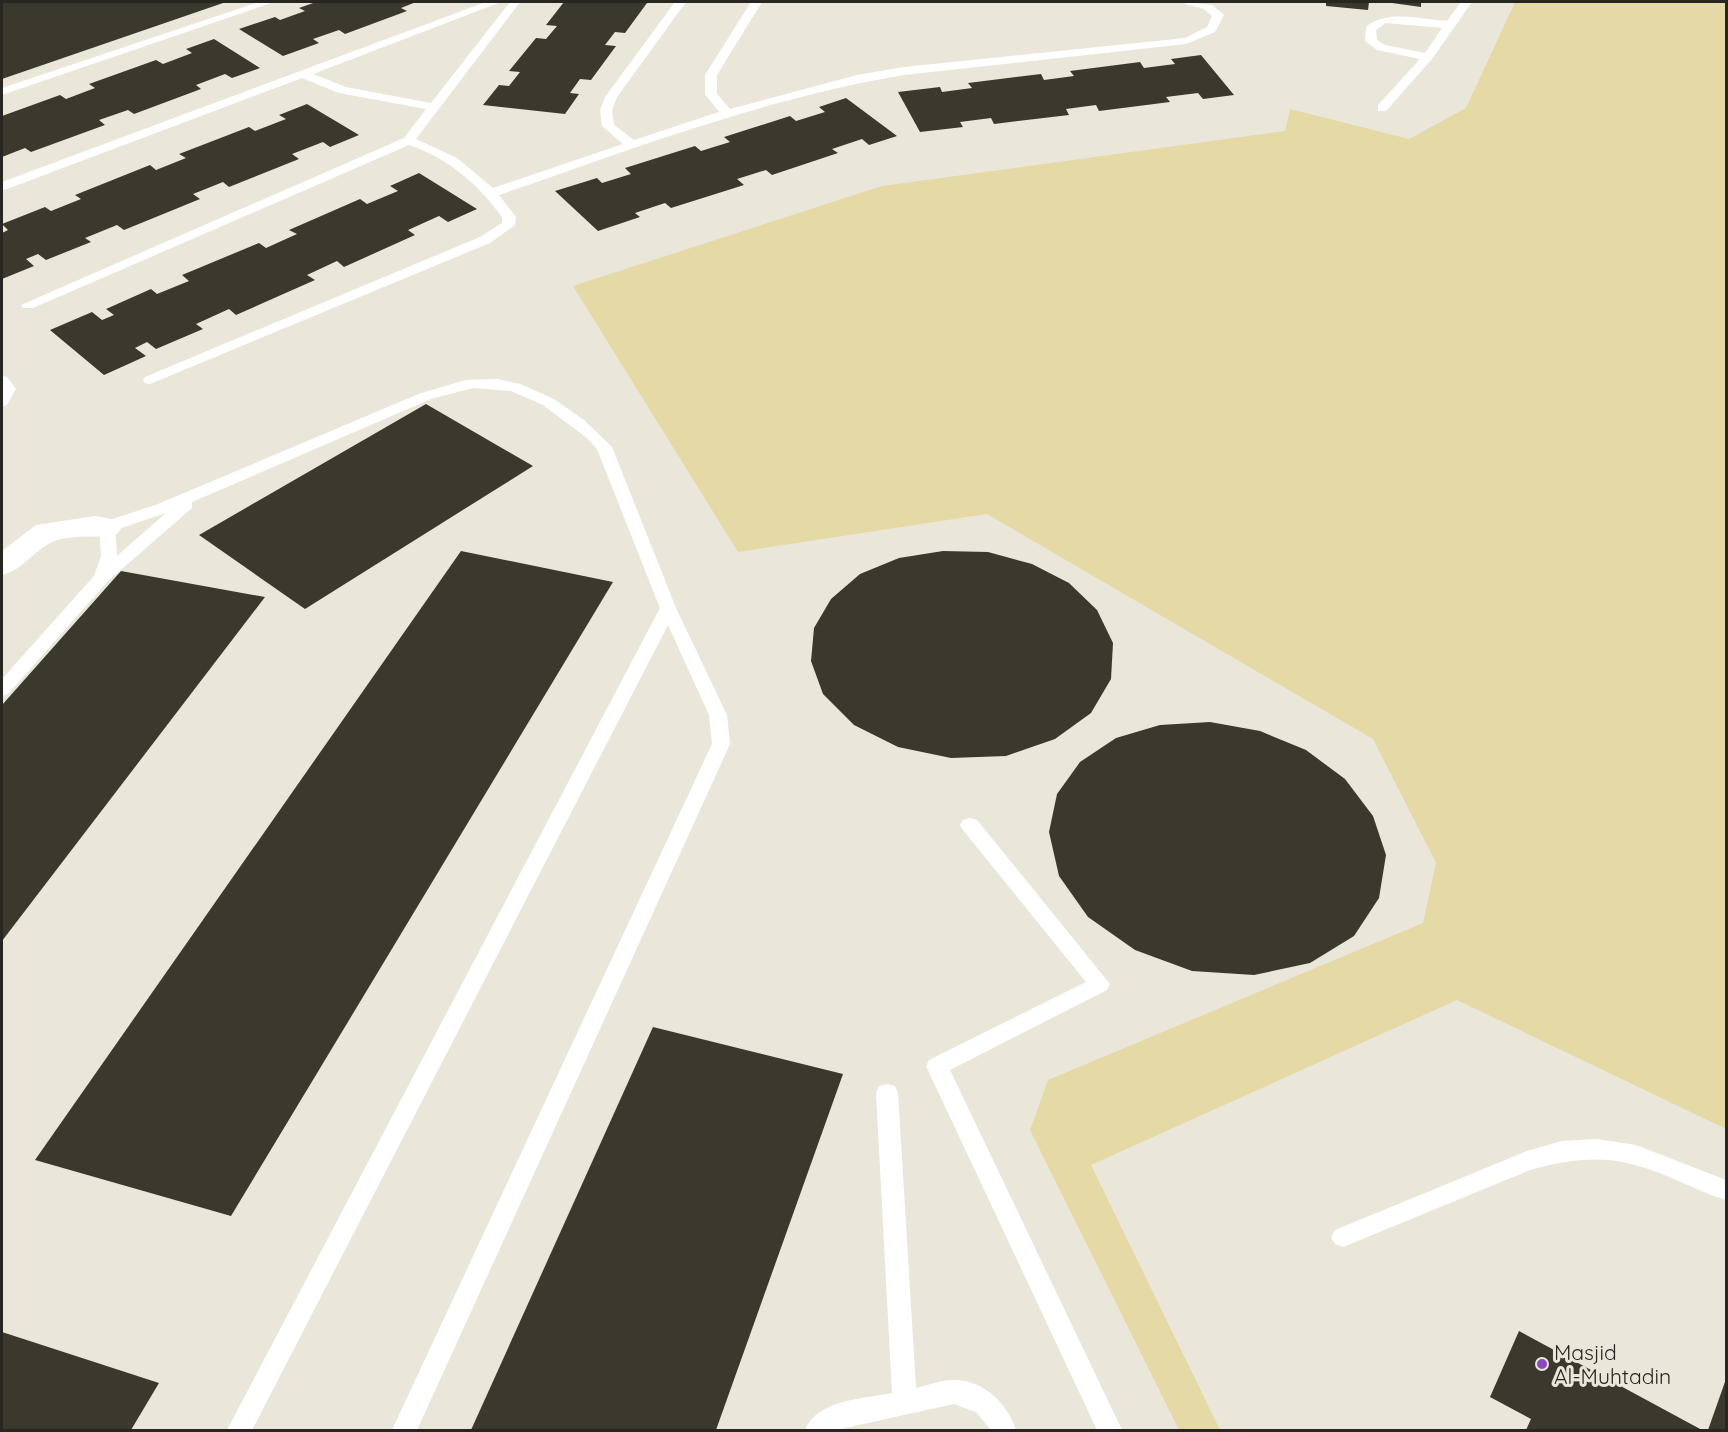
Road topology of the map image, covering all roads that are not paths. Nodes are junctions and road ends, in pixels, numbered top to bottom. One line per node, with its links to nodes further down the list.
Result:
1 (268, 2): 11 (lane)
2 (495, 2): 10 (lane)
3 (515, 2): 12 (lane)
4 (680, 2): 16 (lane)
5 (756, 2): 14 (lane)
6 (1189, 2): 14 (lane)
7 (1466, 2): 8 (lane)
8 (1450, 25): 9 (lane); 9 (lane)
9 (1428, 57): 13 (lane)
10 (304, 75): 12 (lane); 17 (lane)
11 (2, 92)
12 (433, 107): 15 (lane)
13 (1382, 108)
14 (727, 113): 16 (lane)
15 (408, 141): 18 (lane); 19 (lane)
16 (631, 144): 18 (lane)
17 (2, 186)
18 (492, 193): 21 (lane)
19 (28, 304)
20 (2, 380): 22 (lane)
21 (150, 380)
22 (2, 402)
23 (198, 494): 24 (lane); 26 (lane); 27 (lane)
24 (107, 527): 25 (street); 26 (lane)
25 (2, 565)
26 (102, 578): 28 (lane)
27 (668, 608): 34 (lane); 35 (lane)
28 (2, 690)
29 (970, 825): 38 (lane)
30 (887, 1094): 33 (lane)
31 (1726, 1190): 32 (lane)
32 (1343, 1237)
33 (905, 1402): 36 (lane); 37 (lane)
34 (239, 1431)
35 (404, 1431)
36 (817, 1431)
37 (1004, 1431)
38 (1110, 1431)

